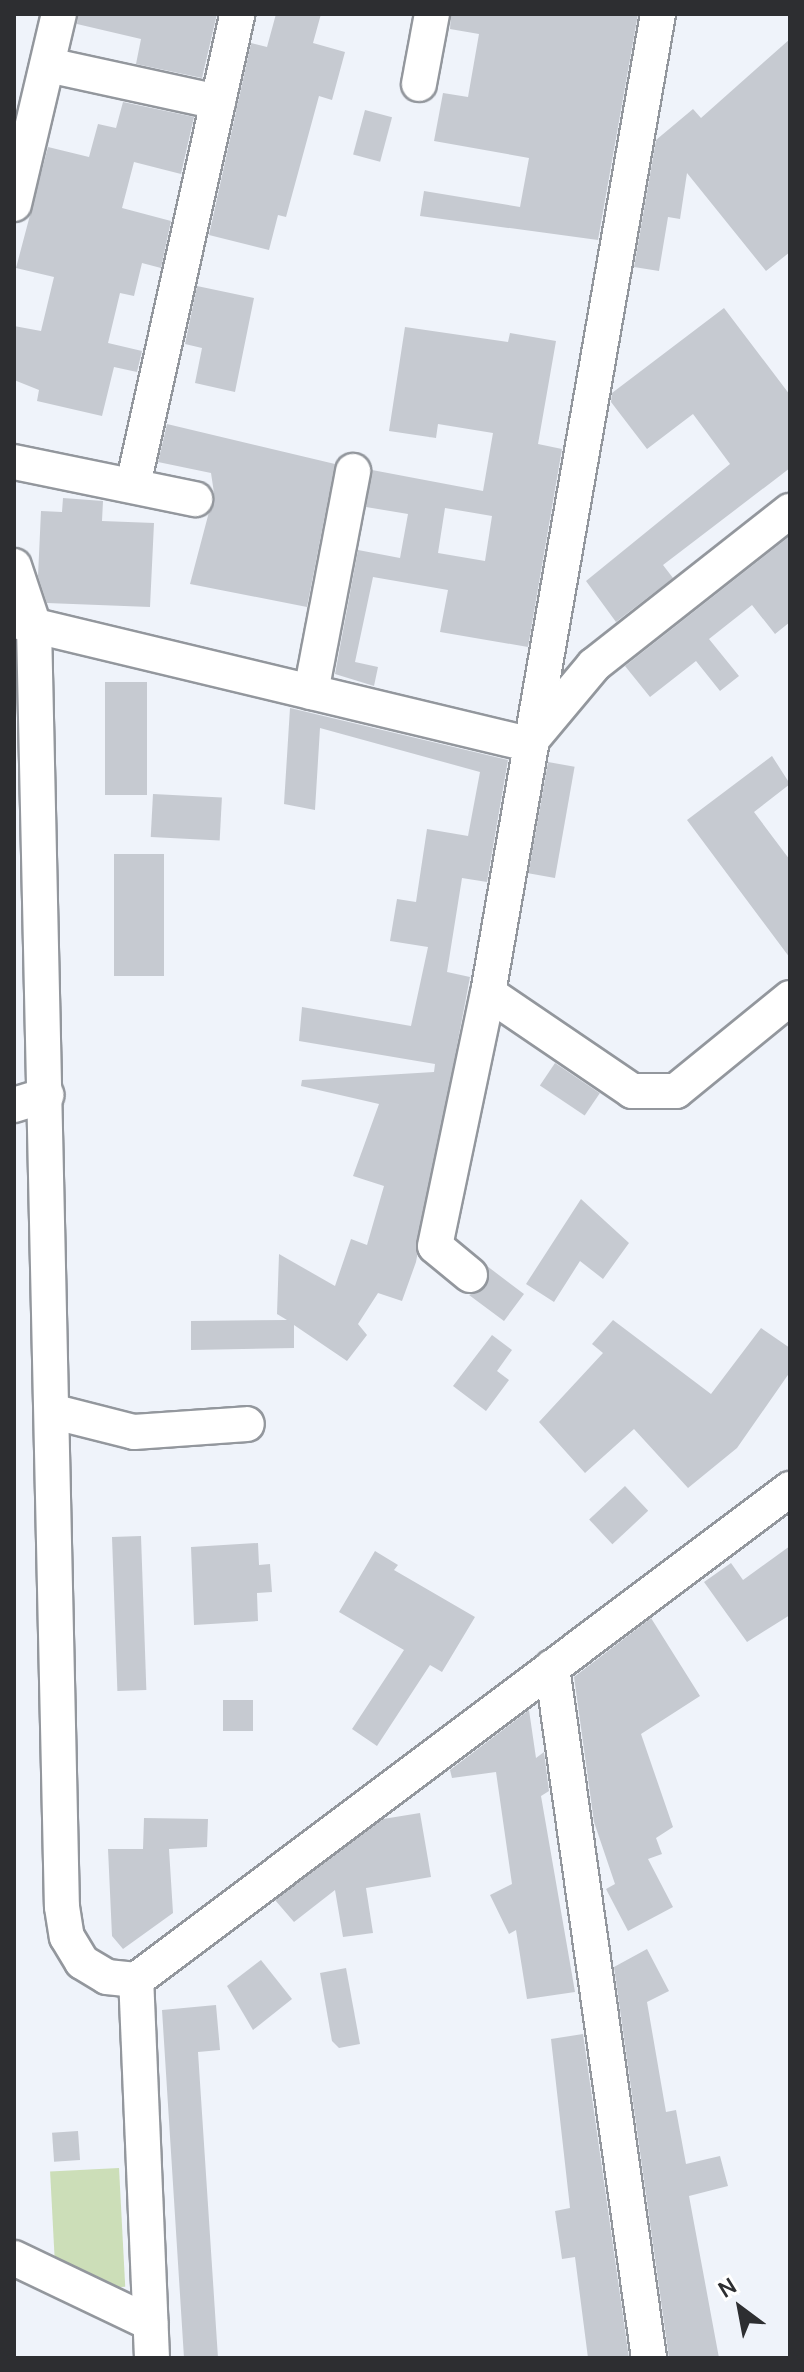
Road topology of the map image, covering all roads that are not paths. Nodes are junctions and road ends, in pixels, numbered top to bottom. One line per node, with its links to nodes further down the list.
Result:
1 (59, 14): 5 (street)
2 (237, 14): 7 (street)
3 (432, 14): 6 (street)
4 (658, 14): 17 (street)
5 (48, 65): 7 (street); 8 (street)
6 (419, 84)
7 (218, 102): 11 (street)
8 (14, 204)
9 (14, 462): 11 (street)
10 (353, 471): 16 (street)
11 (133, 485): 12 (street)
12 (195, 499)
13 (790, 511): 17 (street)
14 (14, 566): 15 (street)
15 (24, 623): 16 (street); 20 (street)
16 (311, 692): 17 (street)
17 (528, 744): 18 (street)
18 (488, 993): 19 (street); 22 (street)
19 (790, 998)
20 (47, 1095): 21 (street); 23 (street)
21 (14, 1105)
22 (470, 1275)
23 (55, 1412): 24 (street); 27 (street)
24 (247, 1424)
25 (790, 1489): 26 (street)
26 (552, 1667): 27 (street); 31 (street)
27 (136, 1980): 29 (street)
28 (14, 2258): 29 (street)
29 (150, 2323): 30 (street)
30 (152, 2358)
31 (649, 2358)

